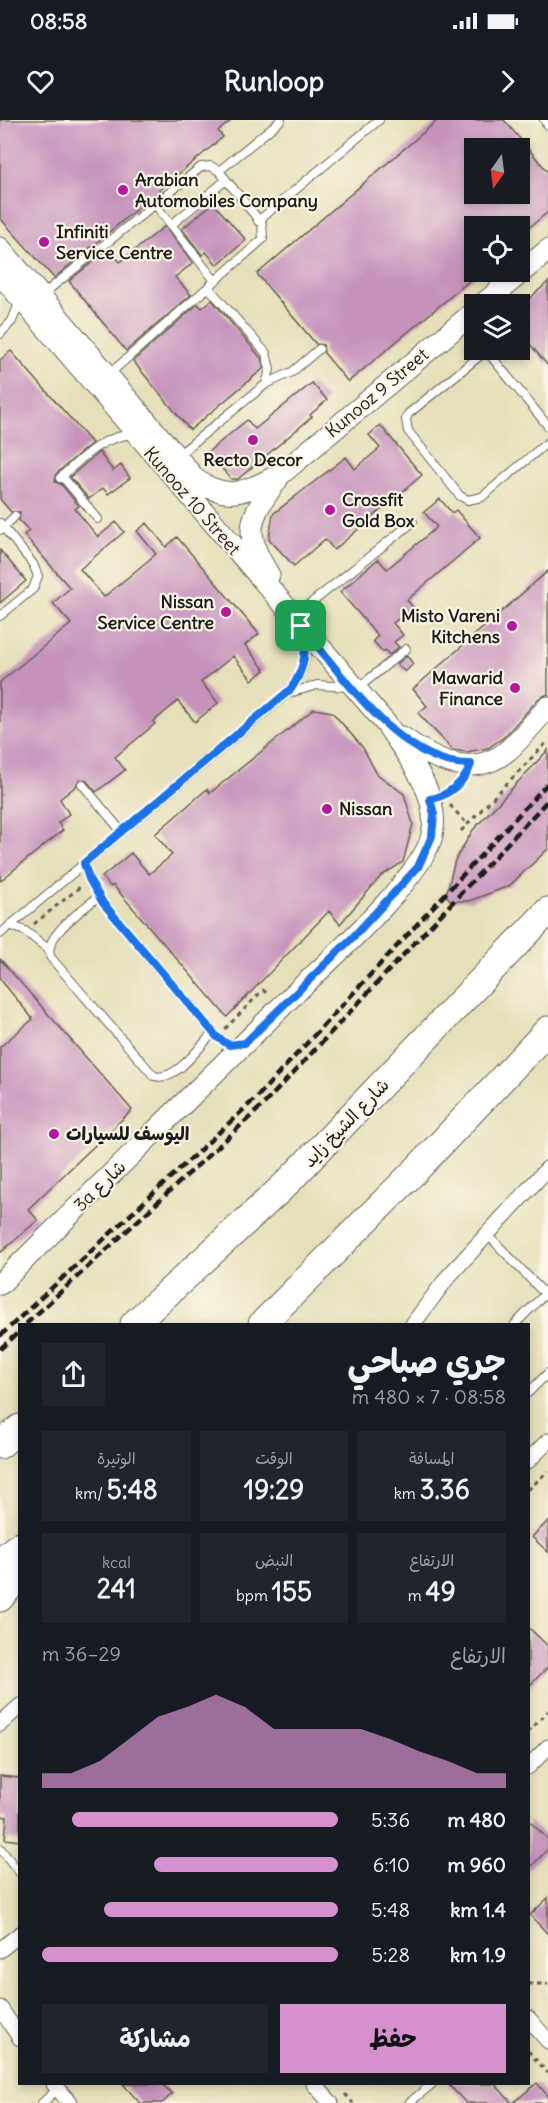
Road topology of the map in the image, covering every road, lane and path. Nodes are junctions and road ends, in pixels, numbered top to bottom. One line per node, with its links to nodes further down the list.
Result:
1 (281, 120): 5 (lane)
2 (379, 120): 8 (lane)
3 (544, 120): 4 (lane)
4 (548, 125)
5 (219, 171): 6 (lane); 7 (lane)
6 (226, 180): 8 (lane); 9 (lane)
7 (155, 204): 9 (lane); 15 (lane)
8 (258, 220): 13 (lane)
9 (171, 225): 13 (lane)
10 (0, 248): 15 (street, Kunooz 10 Street)
11 (548, 249): 14 (street)
12 (0, 274): 15 (street, Kunooz 10 Street)
13 (212, 284): 21 (lane); 22 (lane)
14 (495, 294)
15 (31, 297): 17 (lane); 21 (street, Kunooz 10 Street); 24 (street, Kunooz 10 Street)
16 (464, 327): 27 (street, Kunooz 9 Street)
17 (0, 334)
18 (319, 349): 22 (lane)
19 (475, 360): 25 (lane)
20 (495, 360): 23 (lane)
21 (107, 376): 26 (street, Kunooz 10 Street)
22 (266, 384): 26 (lane)
23 (548, 426)
24 (135, 434): 30 (lane); 34 (street, Kunooz 10 Street)
25 (548, 442)
26 (176, 457): 28 (street, Kunooz 10 Street)
27 (281, 474): 28 (street, Kunooz 9 Street); 34 (street, Kunooz 9 Street)
28 (196, 480)
29 (15, 516): 32 (lane)
30 (98, 519)
31 (413, 522): 34 (lane)
32 (1, 527): 33 (lane)
33 (0, 616)
34 (293, 618): 36 (street, Kunooz 10 Street); 37 (lane)
35 (406, 649): 36 (lane)
36 (356, 690): 37 (lane); 39 (street, Kunooz 10 Street)
37 (283, 697): 46 (lane)
38 (548, 707): 41 (street)
39 (387, 725): 41 (street); 43 (street, 3a شارع)
40 (548, 741): 44 (path)
41 (471, 764): 43 (path)
42 (82, 784): 46 (lane)
43 (436, 798): 44 (path); 55 (street, 3a شارع)
44 (467, 824): 45 (path)
45 (461, 831)
46 (122, 832): 47 (lane)
47 (84, 863): 48 (lane); 51 (lane)
48 (89, 879): 49 (lane); 52 (path)
49 (99, 896): 54 (lane); 57 (lane)
50 (548, 911): 63 (highway, شارع الشيخ زايد)
51 (10, 925): 52 (lane); 53 (lane)
52 (26, 931): 54 (lane)
53 (0, 934)
54 (48, 949): 57 (lane)
55 (281, 1007): 57 (path); 58 (street, 3a شارع)
56 (548, 1030): 64 (highway)
57 (215, 1035): 58 (lane)
58 (245, 1043): 61 (street, 3a شارع)
59 (548, 1168): 60 (street)
60 (487, 1234): 62 (lane); 65 (street)
61 (0, 1284)
62 (547, 1293): 66 (lane)
63 (135, 1323)
64 (263, 1323)
65 (414, 1323)
66 (516, 1323)
67 (548, 1373): 68 (lane)
68 (530, 1391)
69 (18, 1430): 71 (highway)
70 (548, 1441): 72 (street)
71 (0, 1445)
72 (530, 1459)
73 (548, 1471): 74 (path)
74 (530, 1488)
75 (18, 1547): 76 (highway)
76 (0, 1561)
77 (18, 1577): 78 (highway)
78 (0, 1598)
79 (18, 1708): 81 (street)
80 (548, 1711): 82 (path)
81 (0, 1724)
82 (530, 1730)
83 (548, 1747): 84 (street)
84 (530, 1765)
85 (0, 1848): 86 (lane)
86 (18, 1870)
87 (18, 1936): 88 (street)
88 (0, 1950)
89 (530, 1984): 90 (path)
90 (548, 1984)
91 (0, 2008): 93 (street)
92 (537, 2020): 95 (street)
93 (5, 2021): 94 (street)
94 (18, 2036)
95 (548, 2041)
96 (530, 2052): 97 (path)
97 (548, 2073)
98 (315, 2085): 103 (street)
99 (431, 2085): 104 (lane)
100 (56, 2086): 101 (lane); 102 (street)
101 (42, 2103)
102 (70, 2103)
103 (331, 2103)
104 (409, 2103)

